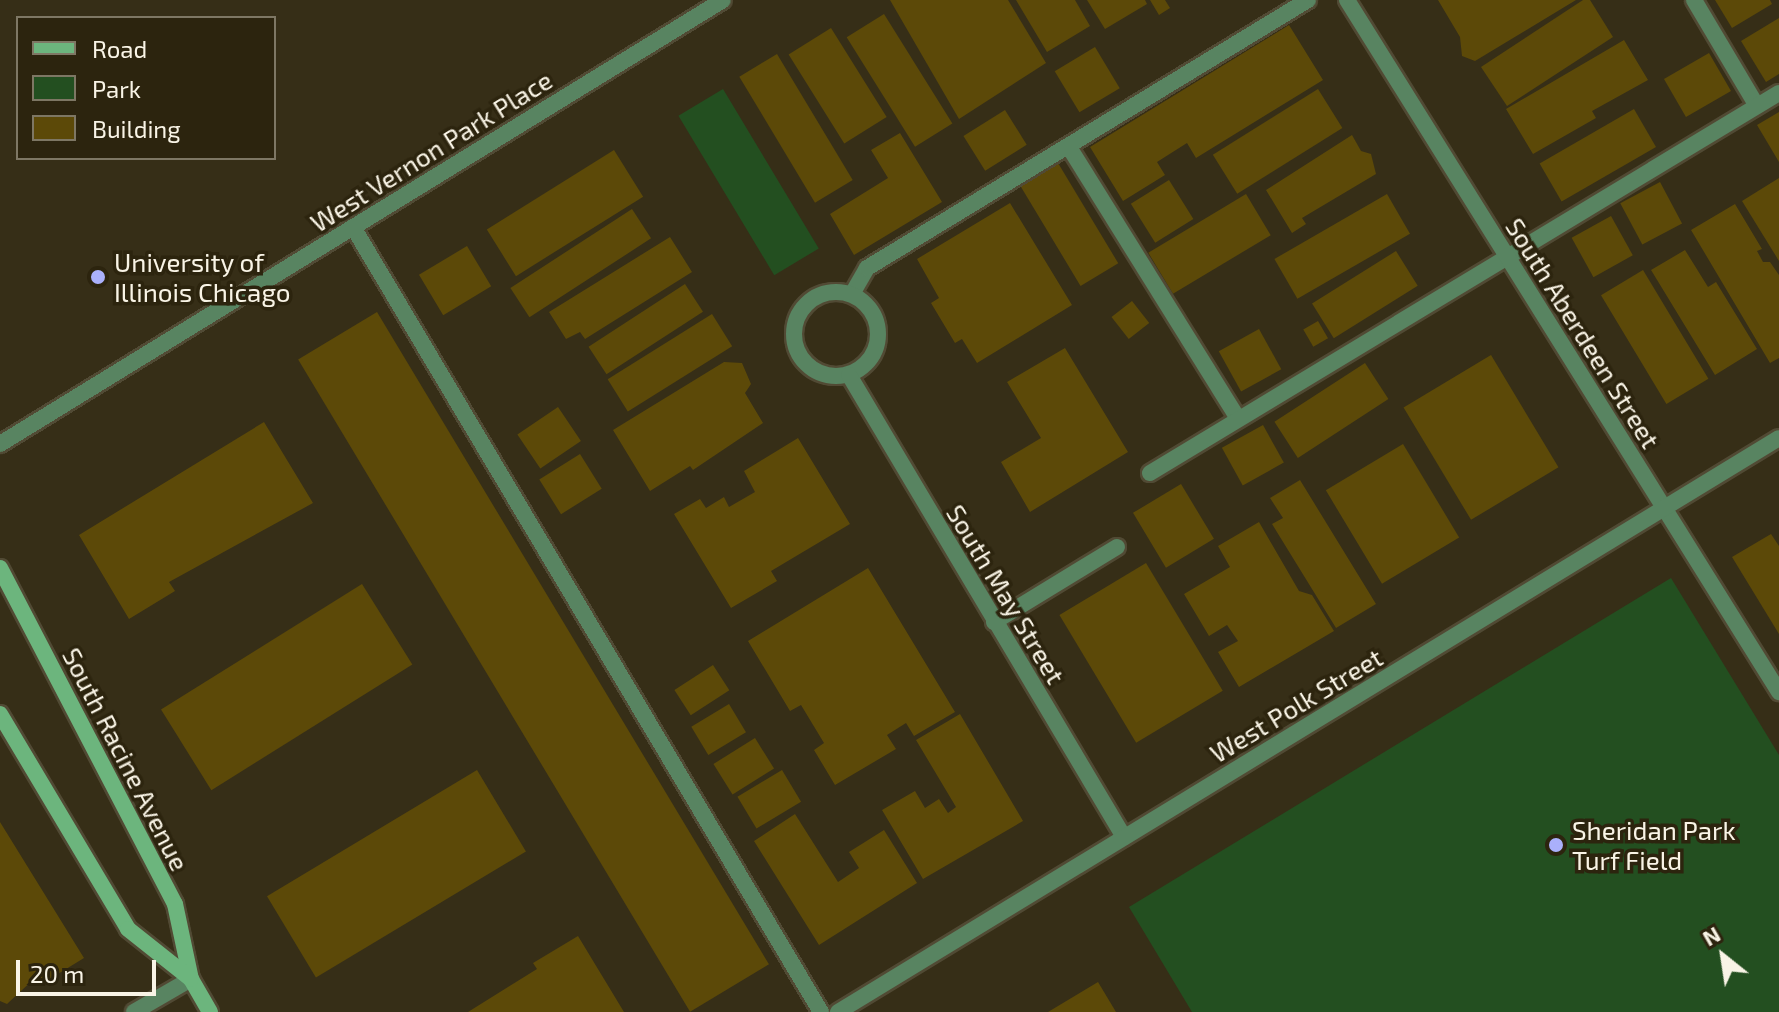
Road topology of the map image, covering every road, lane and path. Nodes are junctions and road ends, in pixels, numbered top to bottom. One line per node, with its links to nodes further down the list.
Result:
1 (723, 0): 8 (street, West Vernon Park Place)
2 (1308, 0): 7 (street)
3 (1347, 0): 9 (street, South Aberdeen Street)
4 (1694, 0): 6 (street)
5 (1779, 93): 6 (street)
6 (1757, 106): 9 (street)
7 (1069, 147): 10 (street); 12 (street)
8 (353, 227): 14 (street, West Vernon Park Place); 26 (street)
9 (1508, 256): 12 (street); 16 (street, South Aberdeen Street)
10 (852, 294): 11 (street); 11 (street)
11 (849, 375): 19 (street, South May Street)
12 (1238, 419): 15 (street)
13 (1779, 438): 16 (street, West Polk Street)
14 (0, 444)
15 (1150, 473)
16 (1664, 508): 20 (street, South Aberdeen Street); 22 (street, West Polk Street)
17 (1117, 547): 19 (street)
18 (0, 568): 23 (street, South Racine Avenue)
19 (994, 622): 22 (street, South May Street)
20 (1779, 692)
21 (0, 714): 23 (street, South Racine Avenue)
22 (1124, 837): 27 (street, West Polk Street)
23 (191, 979): 24 (street); 25 (street, South Racine Avenue)
24 (134, 1012)
25 (210, 1012)
26 (821, 1012)
27 (838, 1012)

